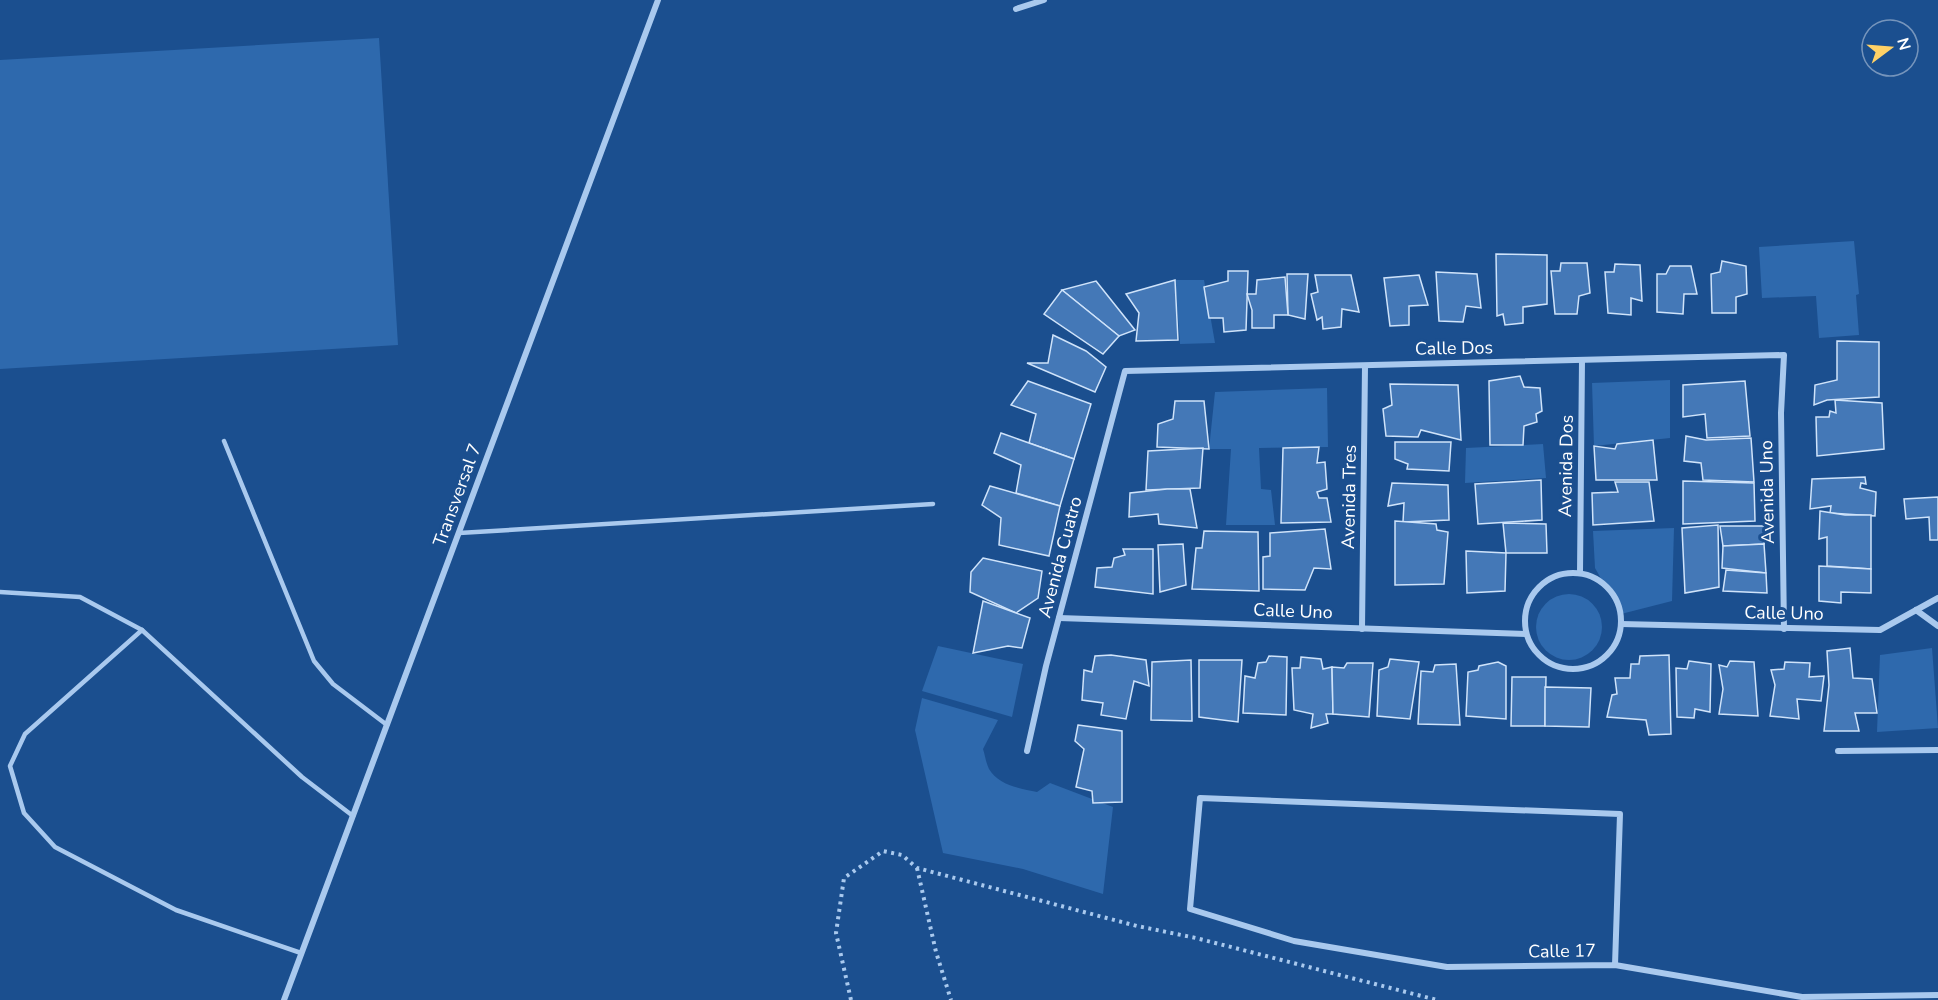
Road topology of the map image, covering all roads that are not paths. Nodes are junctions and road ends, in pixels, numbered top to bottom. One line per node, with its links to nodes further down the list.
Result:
1 (658, 0): 10 (street, Transversal 7)
2 (1044, 0): 3 (street)
3 (1016, 9)
4 (1784, 355): 5 (street, Calle Dos); 19 (street, Avenida Uno)
5 (1582, 360): 6 (street, Calle Dos); 11 (street, Avenida Dos)
6 (1365, 366): 7 (street, Calle Dos); 18 (street, Avenida Tres)
7 (1125, 371): 15 (street, Avenida Cuatro)
8 (224, 441): 22 (lane)
9 (933, 504): 10 (lane)
10 (459, 533): 22 (street, Transversal 7)
11 (1580, 573): 16 (street); 21 (street)
12 (0, 592): 20 (lane)
13 (1938, 598): 14 (street, Calle Uno)
14 (1916, 610): 17 (street); 19 (street, Calle Uno)
15 (1059, 618): 18 (street, Calle Uno); 24 (street, Avenida Cuatro)
16 (1621, 624): 19 (street, Calle Uno); 21 (street)
17 (1938, 626)
18 (1362, 628): 21 (street, Calle Uno)
19 (1784, 629)
20 (142, 630): 26 (lane); 27 (lane)
21 (1526, 634)
22 (387, 725): 26 (street, Transversal 7)
23 (1938, 750): 25 (street)
24 (1027, 751)
25 (1838, 751)
26 (353, 816): 27 (street, Transversal 7)
27 (301, 953): 30 (street, Transversal 7)
28 (1615, 965): 28 (street, Calle 17); 29 (street, Calle 17)
29 (1938, 995)
30 (284, 1000)

